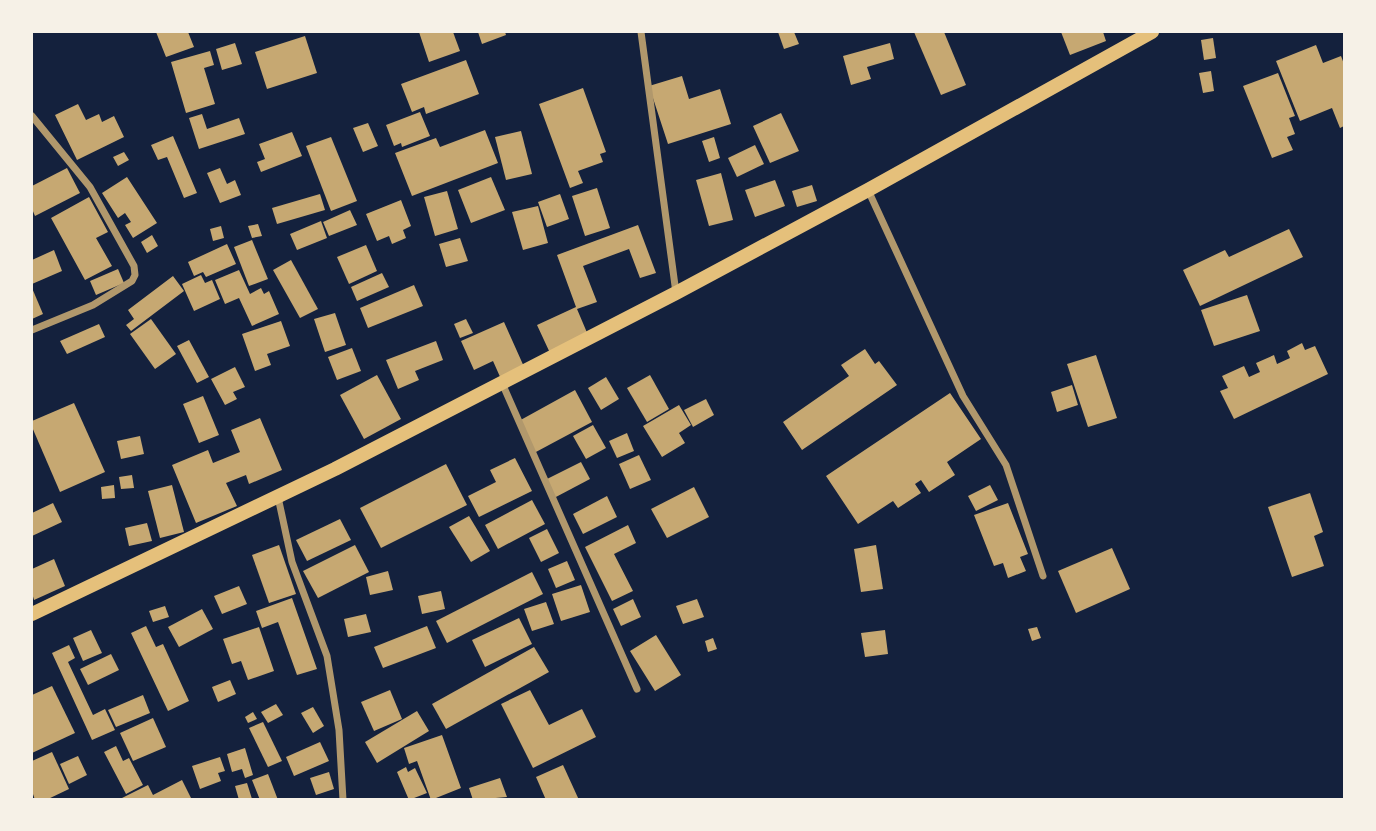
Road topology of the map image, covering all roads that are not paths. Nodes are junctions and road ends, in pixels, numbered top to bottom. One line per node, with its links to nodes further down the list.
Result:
1 (641, 32): 5 (street)
2 (1152, 32): 4 (main road)
3 (32, 116): 6 (street)
4 (867, 190): 5 (main road); 9 (street)
5 (676, 293): 7 (main road)
6 (32, 330)
7 (502, 383): 8 (main road); 11 (street)
8 (278, 496): 10 (main road); 12 (street)
9 (1043, 576)
10 (32, 614)
11 (637, 690)
12 (343, 800)

